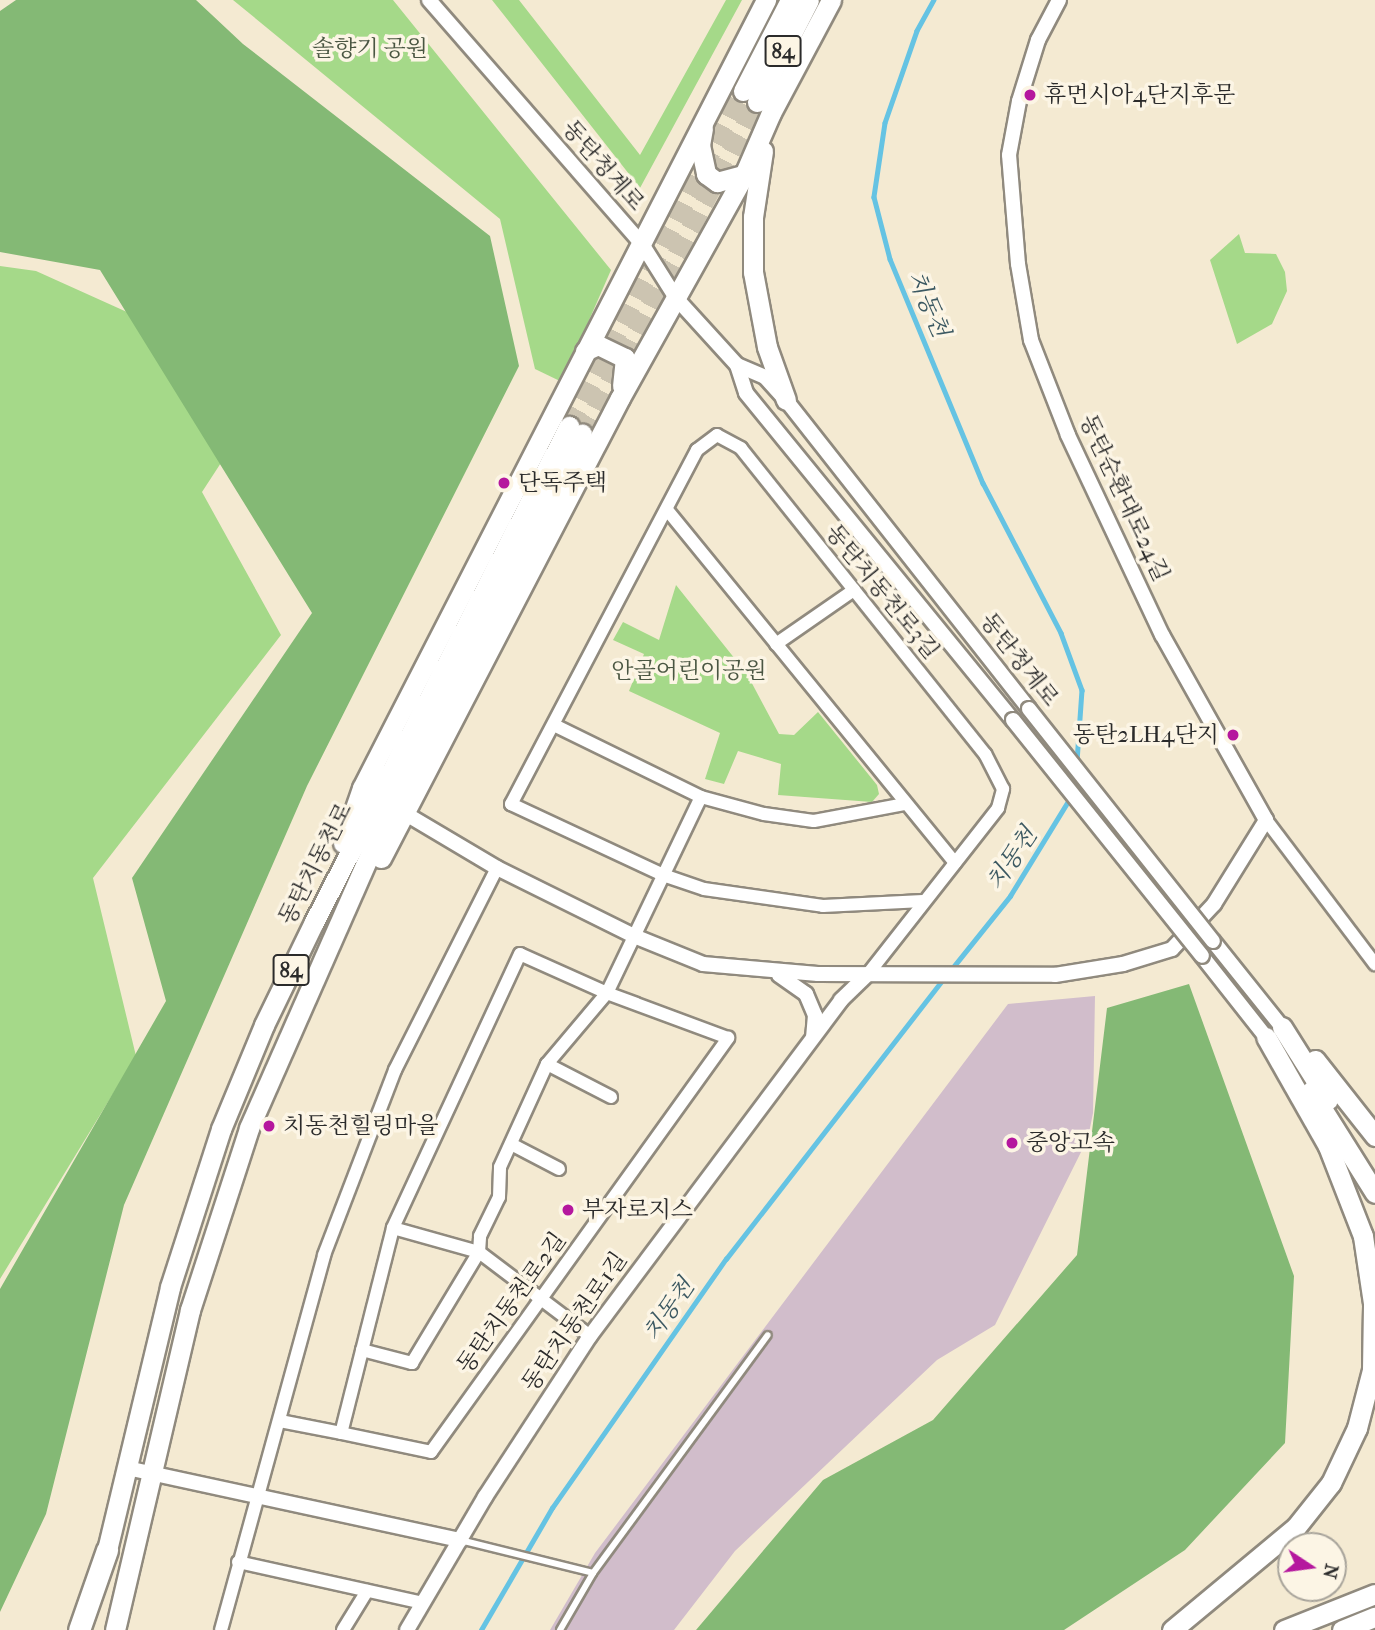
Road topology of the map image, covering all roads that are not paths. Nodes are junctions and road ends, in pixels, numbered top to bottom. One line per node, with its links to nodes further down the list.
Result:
1 (429, 0): 10 (street, 동탄청계로)
2 (766, 0): 8 (main road)
3 (790, 0): 7 (main road, 84)
4 (809, 0): 7 (main road, 84)
5 (831, 0): 7 (main road)
6 (1059, 0): 23 (street, 동탄순환대로24길)
7 (757, 102): 9 (main road); 15 (main road)
8 (706, 114): 9 (main road); 10 (main road)
9 (744, 175): 11 (main road)
10 (642, 244): 11 (street, 동탄청계로); 12 (main road)
11 (676, 298): 13 (street, 동탄청계로); 14 (main road)
12 (585, 351): 14 (main road); 28 (main road)
13 (737, 365): 15 (street, 동탄청계로); 35 (street, 동탄청계로, bridge)
14 (620, 398): 22 (main road)
15 (786, 400): 35 (street, 동탄청계로, bridge)
16 (668, 511): 17 (street, 동탄치동천로3길); 18 (street); 19 (street, 동탄치동천로3길)
17 (853, 590): 18 (street); 24 (street, 동탄치동천로3길)
18 (776, 644): 21 (street)
19 (554, 725): 20 (street); 26 (street, 동탄치동천로3길)
20 (701, 797): 21 (street); 26 (street)
21 (905, 804): 24 (street)
22 (405, 814): 25 (street); 30 (main road)
23 (1266, 820): 31 (street, 동탄순환대로24길); 33 (street)
24 (955, 863): 27 (street, 동탄치동천로3길)
25 (497, 868): 29 (street); 50 (street)
26 (663, 875): 27 (street, 동탄치동천로3길); 29 (street)
27 (923, 901): 33 (street, 동탄치동천로3길)
28 (314, 922): 30 (main road, 동탄치동천로 / 84); 52 (main road, 동탄치동천로 / 84)
29 (634, 936): 32 (street); 34 (street)
30 (334, 941): 53 (main road, 동탄치동천로 / 84)
31 (1375, 964)
32 (771, 971): 33 (street); 36 (street)
33 (868, 974): 36 (street, 동탄치동천로1길)
34 (607, 993): 37 (street, 동탄치동천로2길); 44 (street, 동탄치동천로2길); 46 (street, 동탄치동천로2길)
35 (1274, 1032): 39 (main road); 42 (main road); 43 (main road); 69 (main road)
36 (813, 1038): 48 (street, 동탄치동천로1길)
37 (547, 1064): 38 (street); 40 (street, 동탄치동천로2길)
38 (611, 1097)
39 (1375, 1136)
40 (511, 1144): 41 (street); 45 (street, 동탄치동천로2길)
41 (559, 1169)
42 (1375, 1170)
43 (1375, 1193)
44 (393, 1228): 45 (street); 49 (street, 동탄치동천로2길)
45 (479, 1252): 46 (street); 49 (street, 동탄치동천로2길)
46 (541, 1299): 48 (street); 51 (street, 동탄치동천로2길)
47 (768, 1335): 58 (lane)
48 (590, 1336): 55 (street, 동탄치동천로1길)
49 (362, 1350): 51 (street, 동탄치동천로2길)
50 (280, 1421): 51 (street, 동탄치동천로2길); 54 (street)
51 (341, 1433)
52 (127, 1468): 53 (street); 56 (main road, 동탄치동천로 / 84)
53 (150, 1473): 54 (street); 64 (main road, 동탄치동천로 / 84)
54 (261, 1495): 55 (street); 57 (street)
55 (460, 1540): 58 (lane); 61 (street, 동탄치동천로1길)
56 (107, 1550): 63 (highway)
57 (239, 1562): 59 (street); 65 (street)
58 (593, 1573): 68 (lane)
59 (367, 1591): 61 (street); 66 (street)
60 (1375, 1594): 70 (main road)
61 (423, 1603): 67 (street, 동탄치동천로1길)
62 (1375, 1617): 71 (main road)
63 (79, 1630)
64 (115, 1630)
65 (221, 1630)
66 (343, 1630)
67 (407, 1630)
68 (560, 1630)
69 (1172, 1630)
70 (1284, 1630)
71 (1342, 1630)

